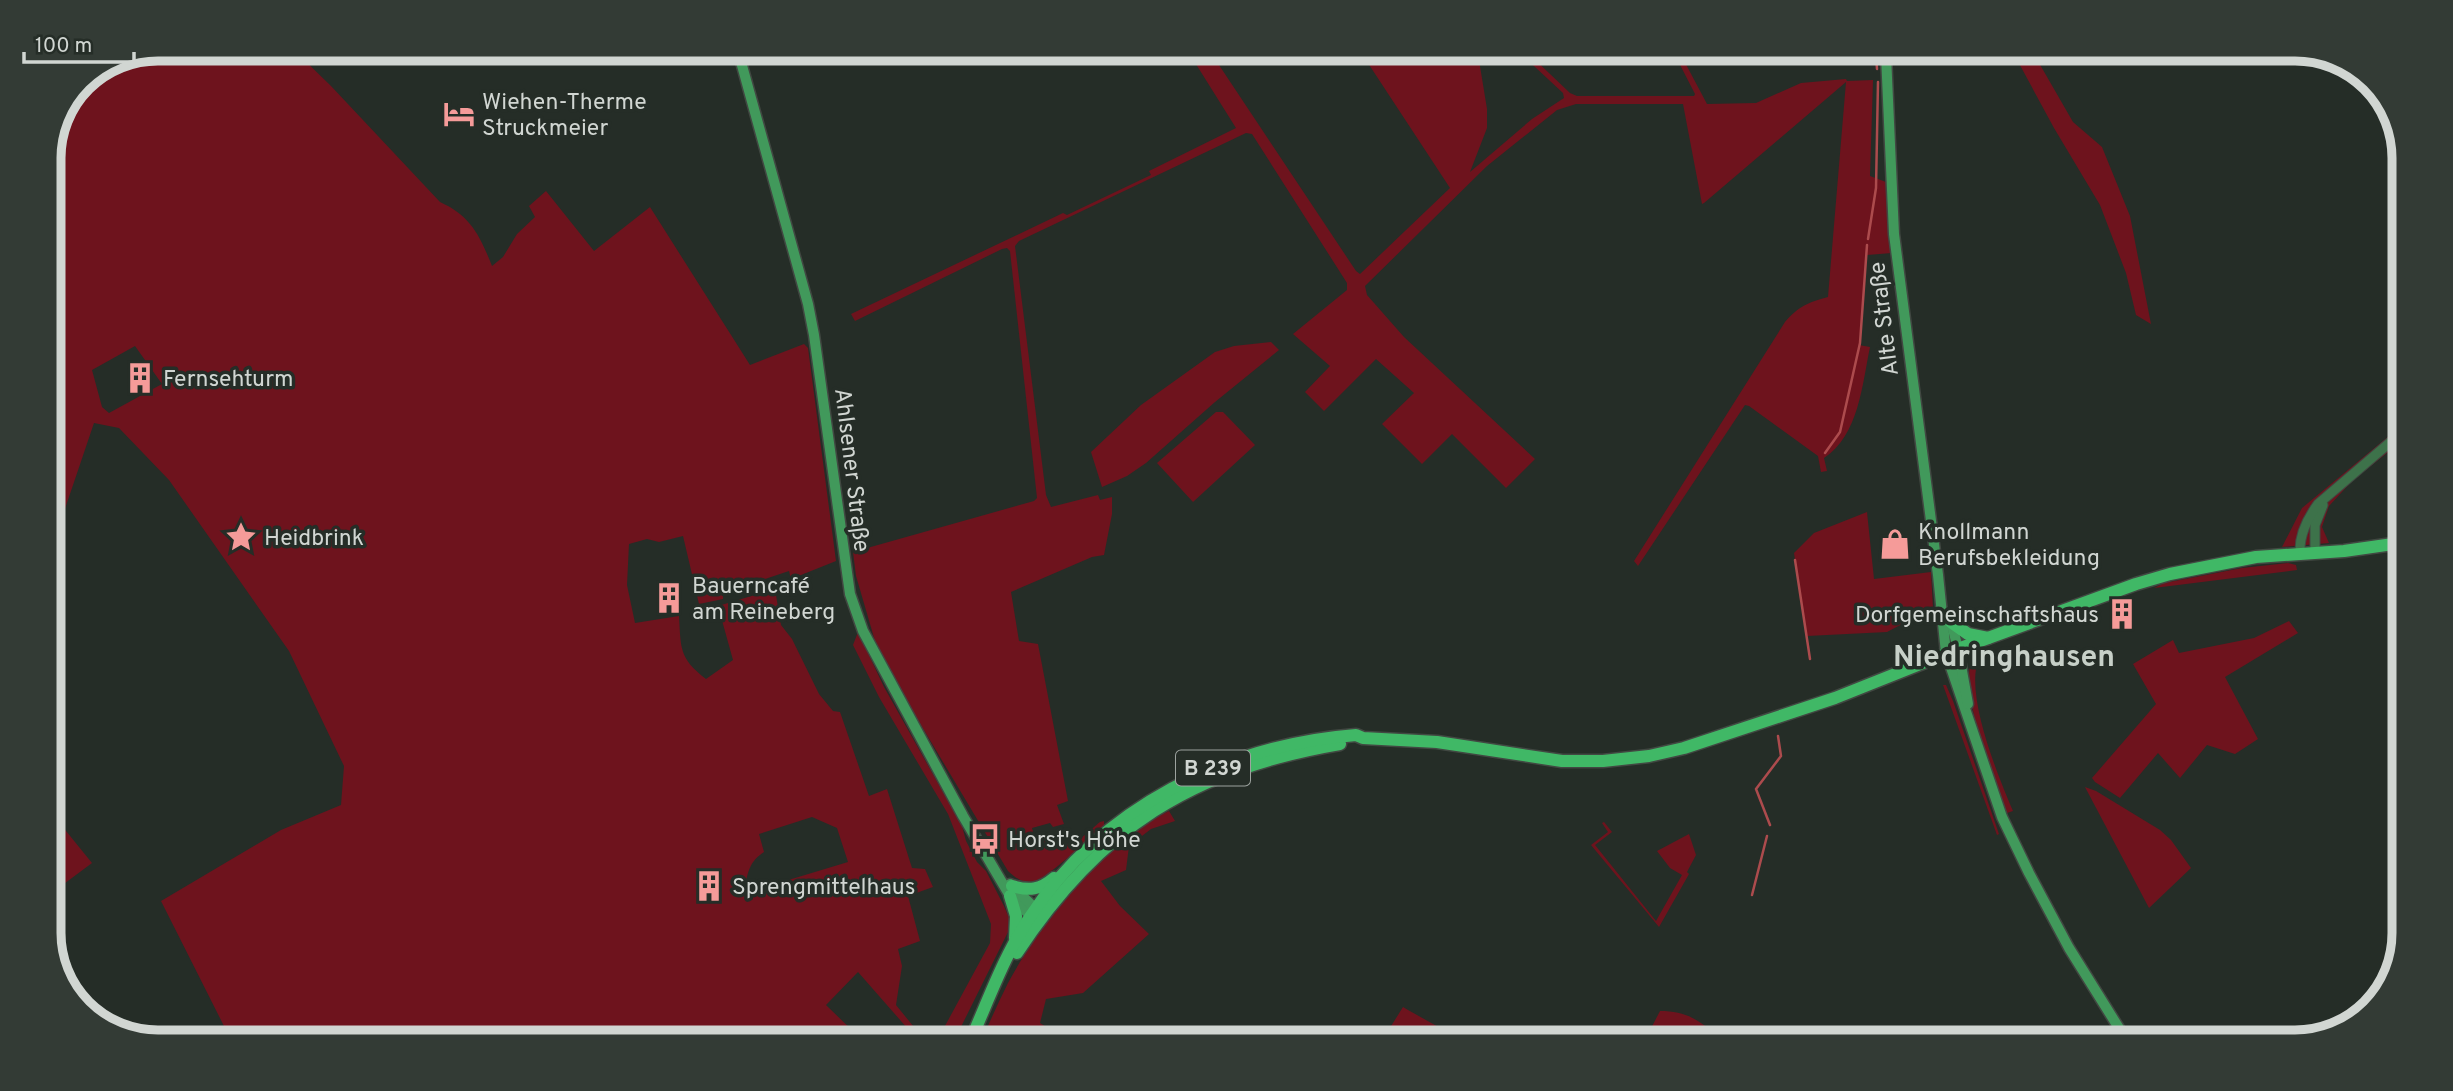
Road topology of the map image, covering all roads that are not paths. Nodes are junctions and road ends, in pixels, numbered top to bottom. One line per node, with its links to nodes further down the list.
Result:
1 (741, 61): 16 (main road, Ahlsener Straße)
2 (1886, 61): 8 (main road, Alte Straße)
3 (2392, 440): 4 (street)
4 (2331, 491): 6 (street); 7 (street)
5 (2392, 545): 6 (main road, B 239)
6 (2315, 552): 7 (main road, B 239)
7 (2300, 553): 10 (main road, B 239)
8 (1938, 576): 9 (main road, Alte Straße); 12 (main road, Alte Straße)
9 (1951, 622): 10 (main road); 11 (main road, Alte Straße)
10 (1988, 639): 11 (main road, B 239)
11 (1958, 649): 12 (main road, B 239); 13 (main road, Alte Straße)
12 (1945, 653): 13 (main road, Alte Straße); 14 (main road, B 239)
13 (1975, 737): 21 (main road)
14 (1363, 738): 15 (main road, B 239); 17 (main road, B 239)
15 (1084, 854): 16 (main road, B 239); 17 (main road, B 239)
16 (1011, 891): 17 (main road, Ahlsener Straße); 18 (main road, B 239)
17 (1037, 916): 18 (main road, B 239); 19 (main road, B 239)
18 (1013, 945): 19 (main road, B 239)
19 (981, 1017): 20 (main road, B 239)
20 (975, 1030)
21 (2120, 1030)

